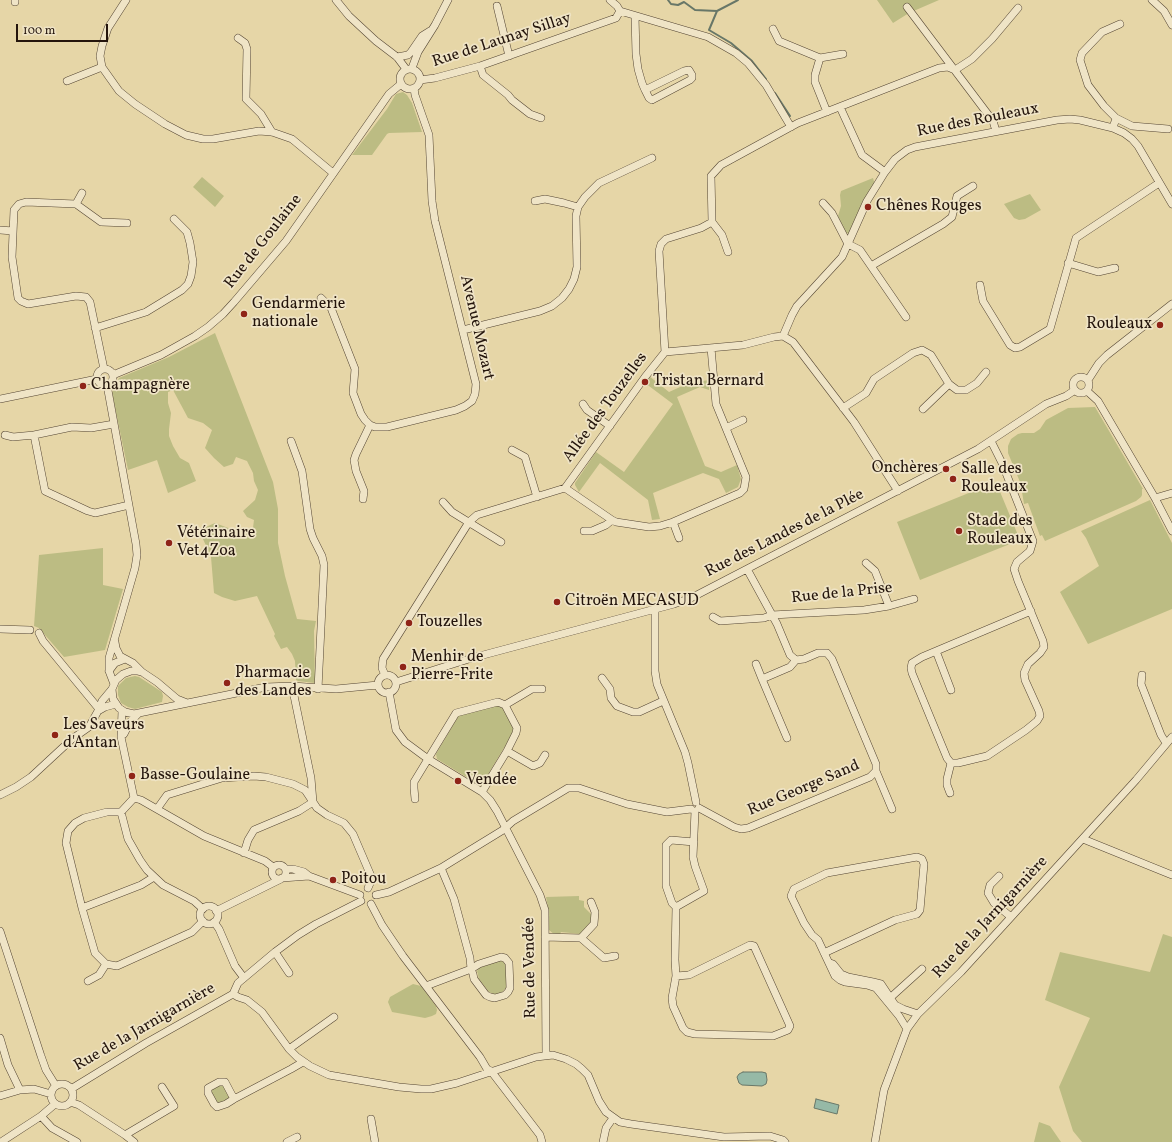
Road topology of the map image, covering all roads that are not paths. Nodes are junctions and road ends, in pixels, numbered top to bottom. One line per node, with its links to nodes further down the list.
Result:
1 (126, 0): 21 (street)
2 (336, 0): 18 (street)
3 (448, 0): 13 (street)
4 (610, 0): 9 (street)
5 (1152, 0): 12 (street)
6 (497, 6): 17 (street)
7 (907, 6): 23 (street)
8 (1018, 8): 23 (street)
9 (620, 11): 10 (street); 17 (street, Rue de Launay Sillay)
10 (635, 16): 28 (street); 33 (street)
11 (1120, 24): 32 (street)
12 (1172, 25)
13 (433, 29): 18 (street); 22 (street)
14 (773, 29): 19 (street)
15 (238, 38): 37 (street)
16 (843, 54): 19 (street)
17 (508, 56): 20 (street, Rue de Launay Sillay)
18 (398, 57): 22 (street)
19 (820, 58): 30 (street)
20 (480, 66): 24 (street, Rue de Launay Sillay); 31 (street)
21 (102, 67): 25 (street); 37 (street)
22 (409, 68): 24 (street); 26 (street)
23 (955, 70): 29 (street); 36 (street)
24 (420, 80): 27 (street)
25 (67, 81)
26 (401, 84): 27 (street); 40 (street, Rue de Goulaine)
27 (414, 88): 64 (street, Avenue Mozart)
28 (645, 90): 28 (street)
29 (840, 107): 30 (street); 39 (street)
30 (827, 112): 33 (street)
31 (541, 118)
32 (1116, 118): 34 (street); 35 (street)
33 (791, 127): 50 (street)
34 (1113, 128): 36 (street, Rue des Rouleaux); 41 (street, Rue des Rouleaux)
35 (1168, 129)
36 (996, 131): 39 (street, Rue des Rouleaux)
37 (272, 132): 40 (street)
38 (652, 158): 48 (street)
39 (885, 172): 54 (street, Rue des Rouleaux)
40 (333, 173): 70 (street, Rue de Goulaine)
41 (1159, 183): 47 (street, Rue des Rouleaux); 56 (street)
42 (973, 186): 57 (street)
43 (82, 193): 46 (street)
44 (535, 201): 48 (street)
45 (823, 203): 54 (street)
46 (76, 204): 51 (street); 53 (street)
47 (1172, 204)
48 (578, 207): 64 (street)
49 (174, 219): 63 (street)
50 (712, 222): 55 (street); 67 (street, Allée des Touzelles)
51 (127, 223)
52 (0, 230): 53 (street)
53 (13, 231): 63 (street)
54 (848, 244): 57 (street); 65 (street, Rue des Rouleaux)
55 (728, 252)
56 (1068, 263): 58 (street); 59 (street)
57 (871, 266): 62 (street)
58 (1115, 268)
59 (980, 285)
60 (321, 298): 83 (street)
61 (1172, 304): 72 (street)
62 (906, 317)
63 (95, 328): 68 (street)
64 (463, 330): 83 (street, Avenue Mozart)
65 (783, 336): 66 (street); 79 (street)
66 (710, 348): 67 (street); 85 (street)
67 (665, 352): 84 (street, Allée des Touzelles)
68 (104, 369): 70 (street); 71 (street)
69 (986, 372): 73 (street)
70 (113, 375): 74 (street)
71 (97, 379): 74 (street); 77 (street)
72 (1088, 380): 75 (street); 76 (street)
73 (949, 384): 79 (street); 80 (street)
74 (107, 385): 82 (street)
75 (1075, 390): 76 (street); 89 (street, Rue des Landes de la Plée)
76 (1087, 391): 95 (street)
77 (0, 399)
78 (583, 404): 84 (street)
79 (843, 408): 92 (street)
80 (923, 409)
81 (743, 420): 85 (street)
82 (114, 424): 87 (street); 98 (street)
83 (370, 425): 96 (street)
84 (610, 426): 91 (street, Allée des Touzelles)
85 (726, 428): 101 (street)
86 (5, 435): 87 (street)
87 (34, 435): 98 (street)
88 (291, 441): 132 (street)
89 (991, 441): 92 (street, Rue des Landes de la Plée); 111 (street)
90 (512, 450): 94 (street)
91 (565, 488): 94 (street, Allée des Touzelles); 99 (street)
92 (898, 491): 107 (street, Rue des Landes de la Plée)
93 (1172, 493): 95 (street)
94 (538, 497): 100 (street, Allée des Touzelles)
95 (1155, 498): 103 (street)
96 (363, 499)
97 (443, 502): 100 (street)
98 (129, 505): 117 (street)
99 (612, 520): 101 (street); 102 (street)
100 (470, 522): 105 (street); 124 (street, Allée des Touzelles)
101 (673, 522): 104 (street)
102 (584, 531)
103 (1172, 531)
104 (679, 538)
105 (501, 542)
106 (866, 564): 109 (street)
107 (747, 569): 110 (street, Rue des Landes de la Plée); 112 (street, Rue de la Prise)
108 (914, 599): 109 (street, Rue de la Prise)
109 (889, 606): 112 (street, Rue de la Prise)
110 (655, 610): 128 (street, Rue des Landes de la Plée); 137 (street)
111 (1031, 611): 118 (street); 152 (street)
112 (772, 615): 113 (street, Rue de la Prise); 120 (street)
113 (713, 617)
114 (0, 629): 115 (street)
115 (30, 630)
116 (39, 633): 142 (street)
117 (115, 642): 119 (street); 122 (street)
118 (936, 651): 135 (street); 152 (street)
119 (125, 659): 122 (street); 123 (street)
120 (796, 660): 127 (street); 153 (street, Rue George Sand)
121 (756, 664): 127 (street)
122 (109, 671): 130 (street)
123 (142, 672): 130 (street); 134 (street)
124 (385, 675): 128 (street); 129 (street)
125 (1142, 675): 148 (street)
126 (602, 678): 137 (street)
127 (762, 679): 146 (street)
128 (396, 682): 136 (street)
129 (378, 685): 132 (street); 136 (street)
130 (113, 686): 139 (street); 142 (street)
131 (292, 686): 132 (street); 138 (street); 159 (street)
132 (318, 689)
133 (542, 689): 140 (street)
134 (167, 690): 138 (street); 141 (street)
135 (951, 690)
136 (389, 692): 151 (street, Rue de Vendée)
137 (663, 701): 160 (street)
138 (187, 702): 141 (street)
139 (116, 704): 142 (street); 143 (street)
140 (505, 705): 149 (street); 151 (street)
141 (166, 707): 144 (street)
142 (99, 710): 156 (street)
143 (122, 711): 144 (street); 147 (street)
144 (138, 714): 147 (street)
145 (1172, 736): 148 (street, Rue de la Jarnigarnière)
146 (787, 738)
147 (123, 742): 157 (street)
148 (1166, 743): 165 (street, Rue de la Jarnigarnière)
149 (507, 751): 150 (street); 154 (street)
150 (545, 755)
151 (428, 759): 154 (street, Rue de Vendée); 158 (street)
152 (951, 763): 155 (street)
153 (876, 771): 160 (street, Rue George Sand); 162 (street, Rue George Sand)
154 (482, 792): 164 (street, Rue de Vendée)
155 (950, 793)
156 (0, 795)
157 (134, 798): 161 (street); 163 (street)
158 (415, 799)
159 (313, 802): 161 (street); 167 (street); 177 (street)
160 (696, 808): 164 (street); 166 (street)
161 (157, 809): 167 (street)
162 (892, 809)
163 (121, 812): 174 (street); 183 (street)
164 (506, 828): 168 (street); 190 (street, Rue de Vendée)
165 (1083, 839): 171 (street); 186 (street, Rue de la Jarnigarnière)
166 (694, 842): 182 (street); 182 (street)
167 (244, 853): 170 (street)
168 (441, 868): 178 (street); 197 (street)
169 (286, 869): 170 (street); 172 (street); 175 (street)
170 (272, 870): 175 (street); 176 (street)
171 (1172, 875)
172 (309, 876): 175 (street); 179 (street)
173 (999, 876): 186 (street)
174 (154, 877): 183 (street); 184 (street)
175 (282, 878): 176 (street)
176 (267, 885): 185 (street)
177 (368, 888): 178 (street); 179 (street)
178 (376, 895): 181 (street)
179 (361, 898): 181 (street); 192 (street)
180 (591, 902): 191 (street)
181 (371, 904): 203 (street)
182 (676, 907): 200 (street)
183 (82, 908): 196 (street)
184 (203, 909): 185 (street); 187 (street)
185 (216, 911): 188 (street)
186 (1011, 917): 206 (street, Rue de la Jarnigarnière)
187 (202, 921): 188 (street); 196 (street)
188 (214, 922): 201 (street)
189 (0, 931): 214 (street)
190 (545, 937): 191 (street); 211 (street, Rue de Vendée)
191 (581, 938): 194 (street)
192 (276, 952): 199 (street); 201 (street)
193 (824, 953): 193 (street); 195 (street)
194 (615, 956)
195 (829, 963): 205 (street); 208 (street)
196 (106, 964): 202 (street)
197 (471, 969): 197 (street); 203 (street)
198 (922, 969): 205 (street)
199 (289, 973)
200 (676, 976): 200 (street)
201 (244, 978): 204 (street)
202 (88, 981)
203 (426, 986): 213 (street)
204 (233, 994): 210 (street, Rue de la Jarnigarnière); 216 (street, Rue de la Jarnigarnière)
205 (890, 998): 206 (street)
206 (918, 1014): 208 (street, Rue de la Jarnigarnière)
207 (334, 1017): 210 (street)
208 (907, 1030): 236 (street, Rue de la Jarnigarnière)
209 (0, 1038): 217 (street)
210 (289, 1049): 212 (street, Rue de la Jarnigarnière)
211 (546, 1055): 213 (street, Rue de la Jarnigarnière); 225 (street, Rue de la Jarnigarnière)
212 (303, 1062): 213 (street, Rue de la Jarnigarnière); 220 (street)
213 (491, 1071): 228 (street)
214 (56, 1086): 216 (street); 218 (street)
215 (162, 1087): 226 (street)
216 (71, 1089): 221 (street)
217 (20, 1090): 218 (street); 219 (street)
218 (51, 1094): 222 (street)
219 (0, 1096)
220 (234, 1100)
221 (70, 1102): 222 (street); 226 (street)
222 (55, 1104): 223 (street)
223 (41, 1116): 229 (street); 230 (street)
224 (371, 1118): 233 (street)
225 (613, 1118): 234 (street); 235 (street)
226 (125, 1135): 231 (street)
227 (298, 1136): 232 (street)
228 (541, 1138)
229 (1, 1142)
230 (77, 1142)
231 (134, 1142)
232 (287, 1142)
233 (375, 1142)
234 (603, 1142)
235 (785, 1142)
236 (875, 1142)

